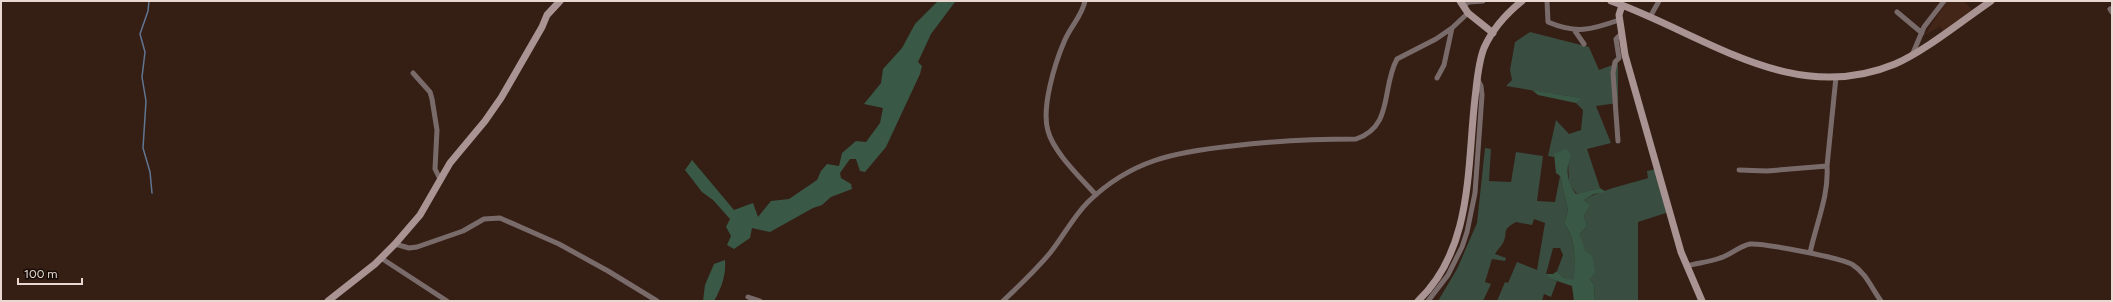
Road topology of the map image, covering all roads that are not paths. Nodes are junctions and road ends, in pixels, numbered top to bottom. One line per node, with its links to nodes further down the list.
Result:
1 (560, 1): 30 (main road)
2 (1085, 1): 31 (street)
3 (1483, 1): 10 (street)
4 (1522, 1): 19 (main road)
5 (1548, 1): 17 (street)
6 (1611, 1): 11 (main road)
7 (1659, 1): 14 (street)
8 (1944, 1): 18 (street)
9 (1991, 1): 22 (main road)
10 (1465, 3): 13 (main road)
11 (1622, 5): 14 (main road); 15 (main road)
12 (1898, 12): 18 (street)
13 (1468, 13): 16 (street); 19 (main road)
14 (1650, 17): 24 (main road)
15 (1619, 20): 17 (street); 20 (main road)
16 (1452, 28): 25 (street); 31 (street)
17 (1575, 31): 21 (street)
18 (1922, 33): 22 (street)
19 (1492, 34): 26 (main road)
20 (1620, 35): 27 (street); 35 (main road)
21 (1584, 44)
22 (1912, 53): 24 (main road)
23 (413, 73): 30 (street)
24 (1836, 77): 28 (street)
25 (1437, 78)
26 (1477, 78): 42 (main road); 43 (street)
27 (1618, 141)
28 (1827, 166): 29 (street); 33 (street)
29 (1739, 170)
30 (440, 179): 32 (main road)
31 (1096, 195): 41 (street)
32 (395, 244): 34 (main road); 39 (street)
33 (1810, 253): 35 (street); 45 (street)
34 (381, 258): 37 (main road); 38 (street)
35 (1687, 266): 44 (main road)
36 (748, 298): 40 (street)
37 (330, 301)
38 (447, 301)
39 (657, 301)
40 (760, 301)
41 (1003, 301)
42 (1418, 301)
43 (1428, 301)
44 (1702, 301)
45 (1881, 301)

